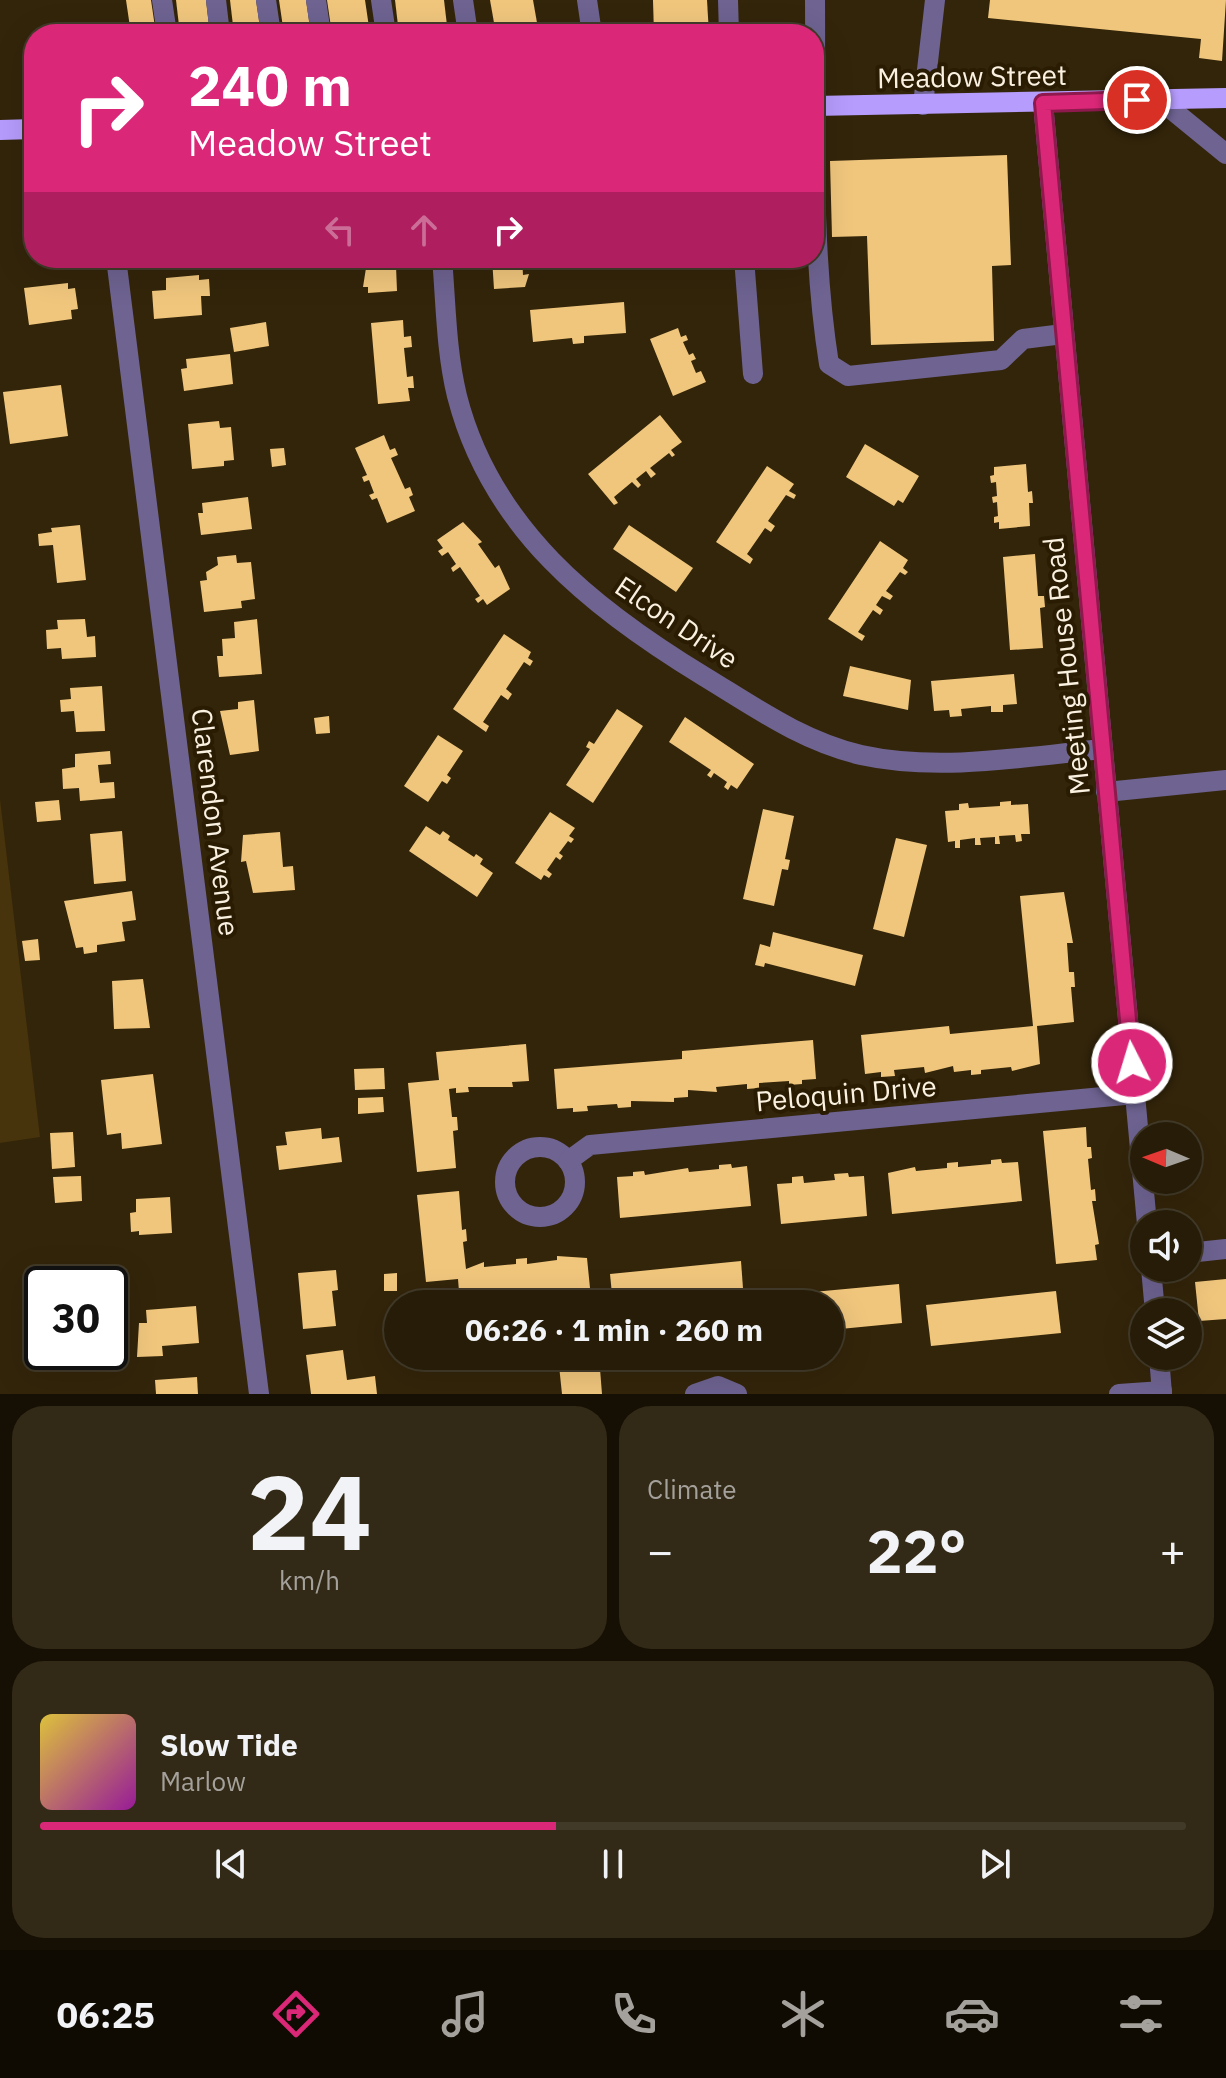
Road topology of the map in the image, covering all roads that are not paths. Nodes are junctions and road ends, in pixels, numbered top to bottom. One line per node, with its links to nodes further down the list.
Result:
1 (162, 0): 11 (street)
2 (216, 0): 12 (street)
3 (266, 0): 13 (street)
4 (316, 0): 14 (street)
5 (381, 0): 15 (street)
6 (463, 0): 16 (street)
7 (587, 0): 17 (street)
8 (728, 0): 18 (street)
9 (815, 0): 19 (street)
10 (935, 0): 23 (street)
11 (166, 24)
12 (219, 24)
13 (270, 24)
14 (320, 24)
15 (385, 24)
16 (467, 24)
17 (591, 24)
18 (729, 24)
19 (815, 24)
20 (1226, 98): 21 (main road, Meadow Street)
21 (1160, 100): 22 (main road, Meadow Street); 27 (street)
22 (1043, 103): 23 (main road, Meadow Street); 32 (street, Meeting House Road)
23 (923, 105): 24 (main road, Meadow Street)
24 (824, 106)
25 (24, 129): 26 (main road)
26 (0, 130)
27 (1226, 154)
28 (117, 268): 44 (street, Clarendon Avenue)
29 (443, 268): 34 (street, Elcon Drive)
30 (745, 268): 33 (street)
31 (820, 268): 32 (street)
32 (1063, 334): 34 (street, Meeting House Road)
33 (753, 374)
34 (1102, 749): 36 (street, Meeting House Road)
35 (1226, 780): 36 (street)
36 (1106, 792): 37 (street, Meeting House Road)
37 (1135, 1094): 38 (street, Peloquin Drive); 39 (street, Meeting House Road)
38 (568, 1161)
39 (1146, 1210)
40 (1226, 1249): 41 (street)
41 (1202, 1252)
42 (1160, 1370): 43 (street)
43 (1162, 1392): 47 (street)
44 (259, 1394)
45 (695, 1394): 46 (street)
46 (737, 1394)
47 (1119, 1394)

